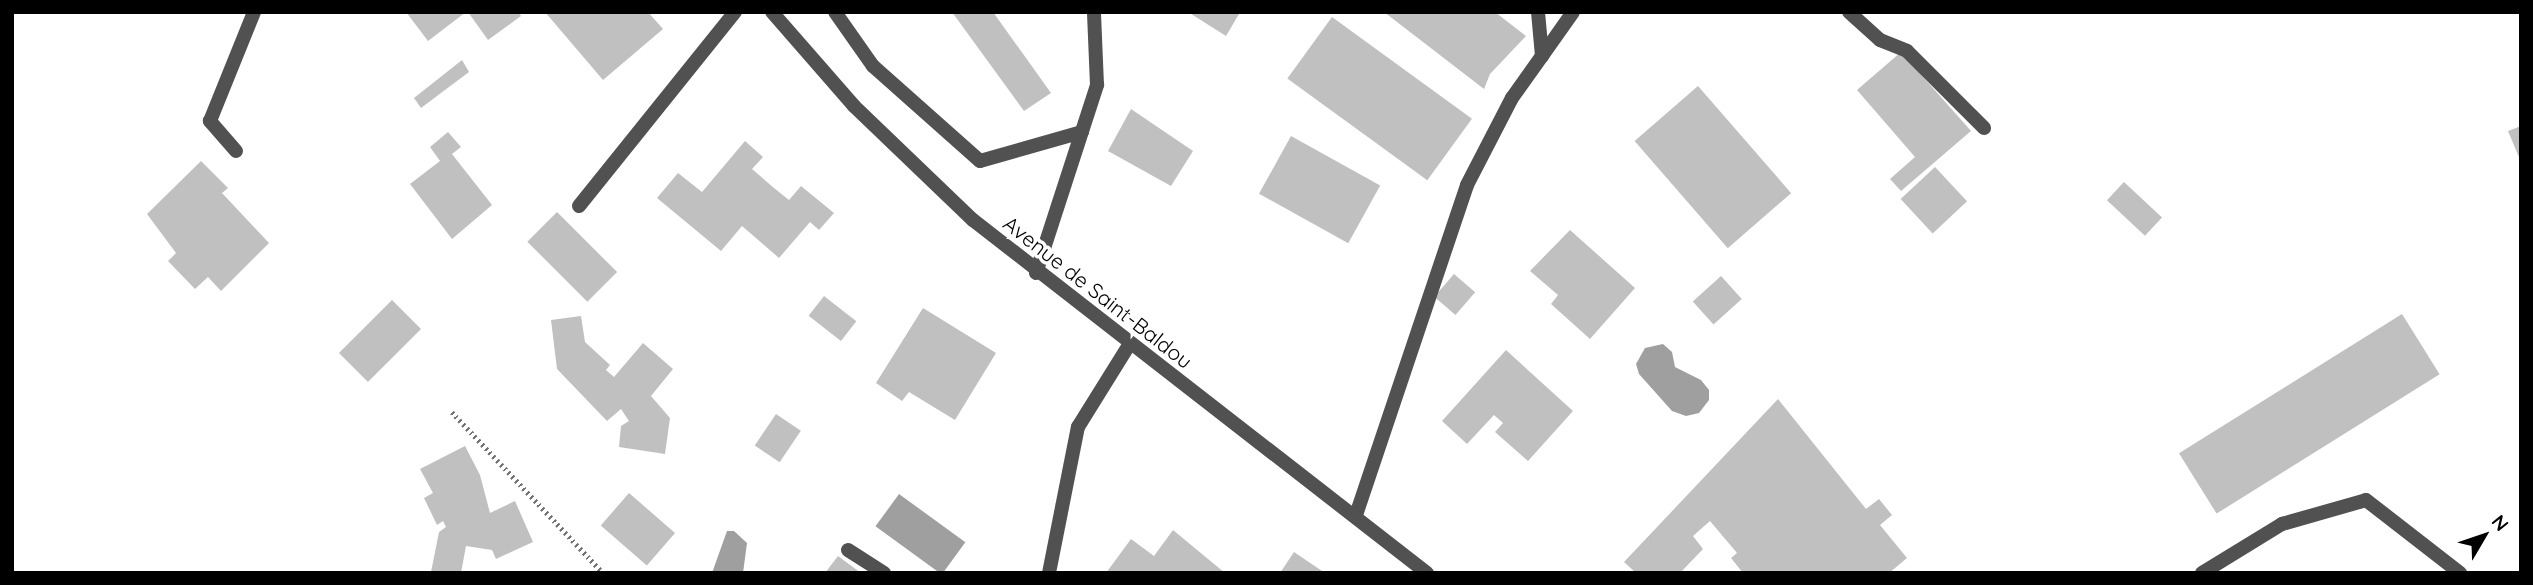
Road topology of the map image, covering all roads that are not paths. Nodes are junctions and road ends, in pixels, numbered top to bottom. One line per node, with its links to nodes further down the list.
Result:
1 (254, 12): 12 (street)
2 (735, 12): 13 (street)
3 (772, 12): 14 (street, Avenue de Saint-Baldou)
4 (835, 12): 11 (street)
5 (1094, 12): 11 (street)
6 (1538, 12): 9 (street)
7 (1573, 12): 9 (street)
8 (1849, 12): 10 (street)
9 (1542, 56): 16 (street)
10 (1984, 128)
11 (1083, 132): 14 (street)
12 (236, 151)
13 (579, 206)
14 (1036, 273): 15 (street, Avenue de Saint-Baldou)
15 (1129, 345): 16 (street, Avenue de Saint-Baldou); 19 (street)
16 (1356, 515): 20 (street, Avenue de Saint-Baldou)
17 (848, 550): 18 (street)
18 (884, 573)
19 (1049, 573)
20 (1427, 573)
21 (2203, 573): 22 (street)
22 (2460, 573)

